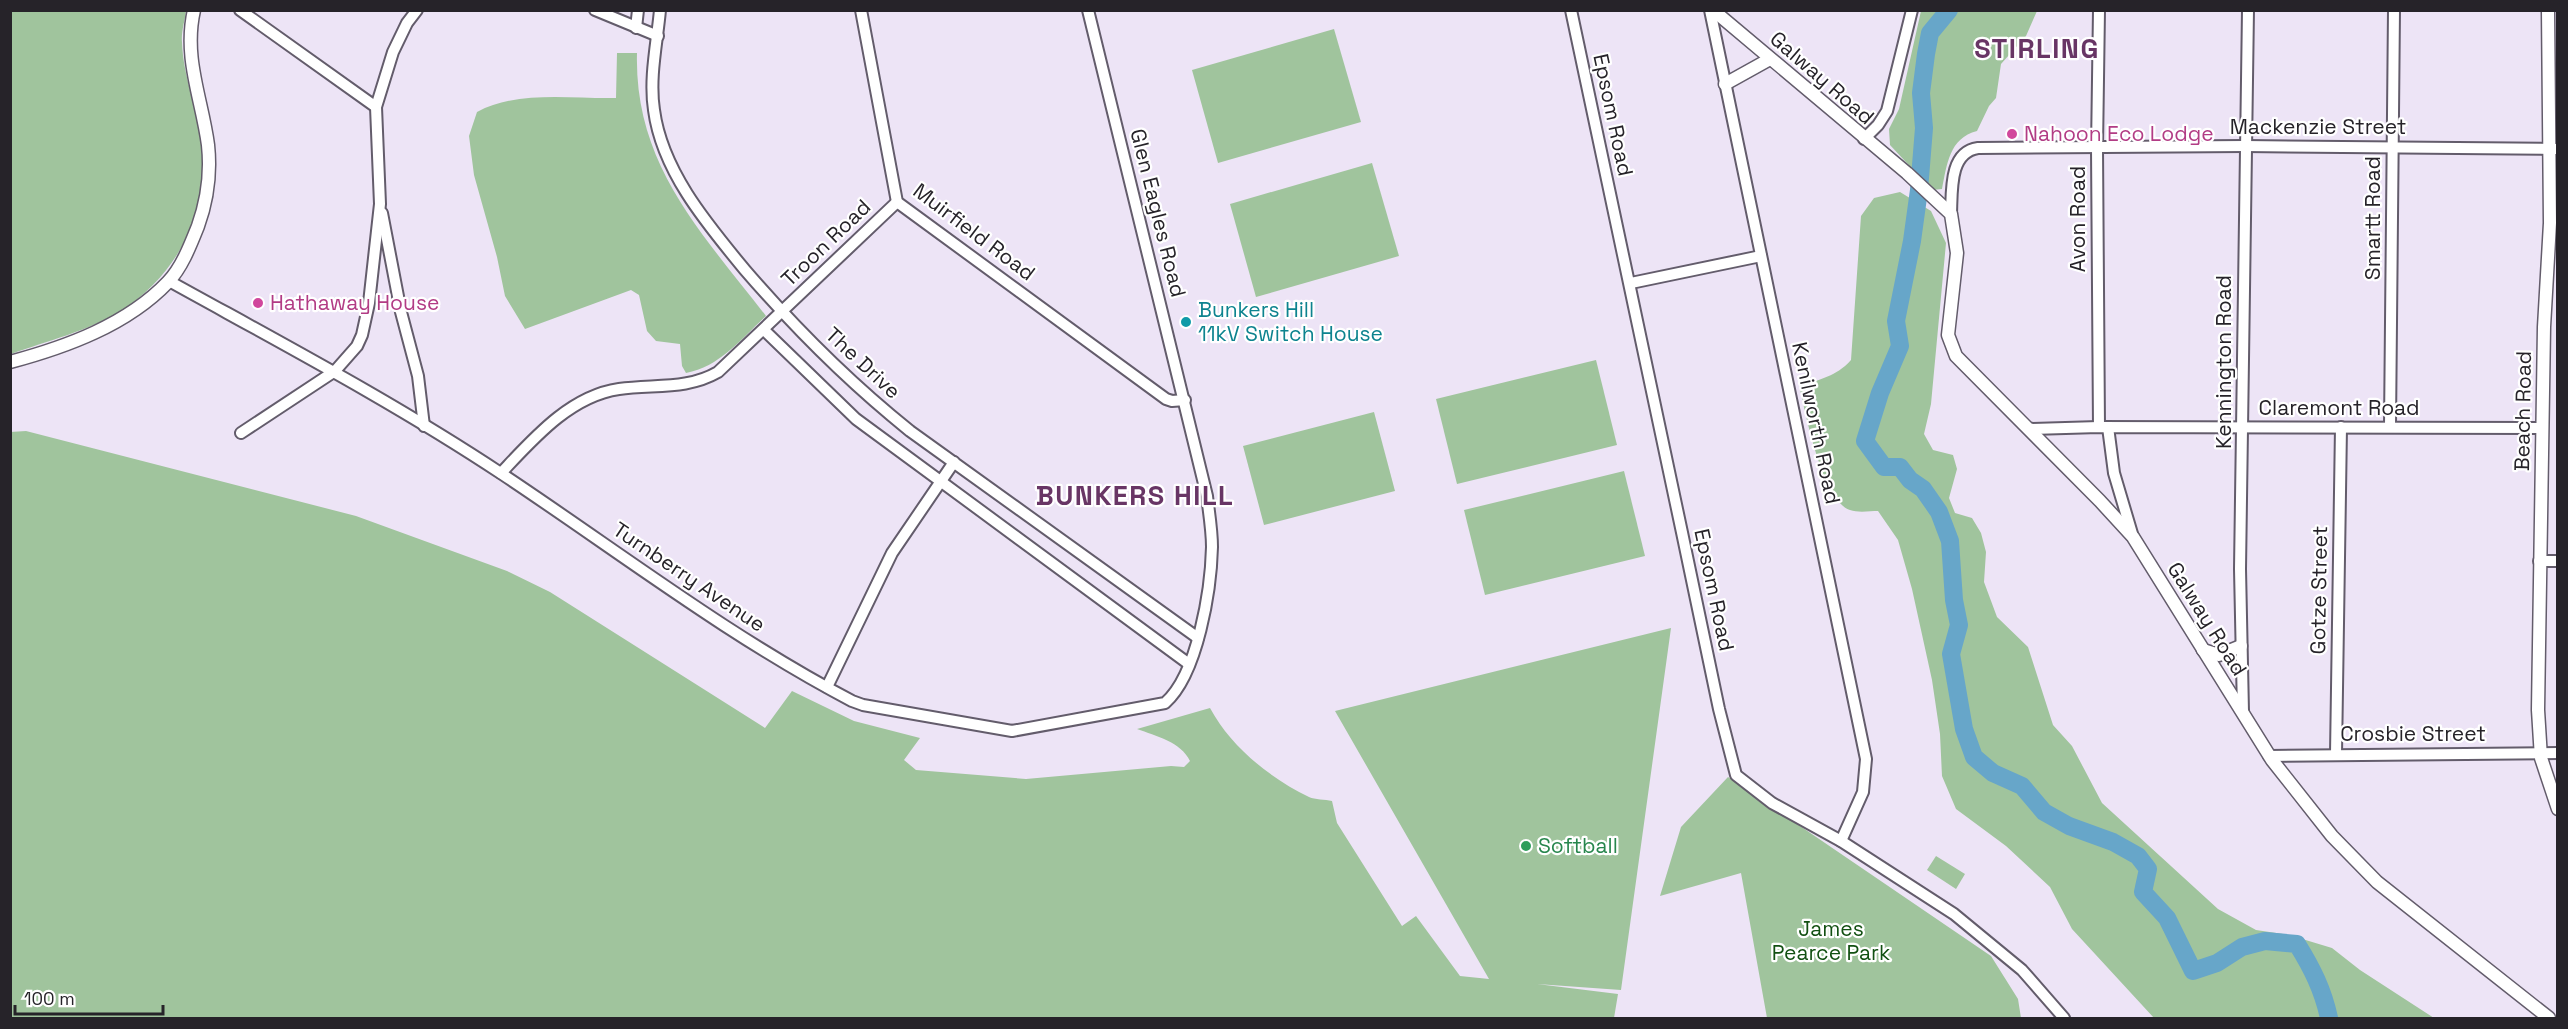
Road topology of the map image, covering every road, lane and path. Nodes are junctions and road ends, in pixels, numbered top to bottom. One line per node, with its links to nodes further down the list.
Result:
1 (194, 10): 30 (street)
2 (240, 10): 20 (street)
3 (417, 10): 20 (street)
4 (595, 10): 16 (street)
5 (638, 10): 16 (street)
6 (660, 10): 17 (street, The Drive)
7 (861, 10): 26 (street, Muirfield Road)
8 (1088, 10): 36 (street, Glen Eagles Road)
9 (1571, 10): 31 (street, Epsom Road)
10 (1711, 10): 18 (street, Galway Road); 19 (street, Kenilworth Road)
11 (1912, 10): 21 (street)
12 (2099, 10): 24 (street, Avon Road)
13 (2248, 10): 22 (street, Kennington Road)
14 (2394, 10): 23 (street, Smartt Road)
15 (2548, 10): 25 (street, Beach Road)
16 (636, 28): 17 (street)
17 (658, 36): 32 (street, The Drive)
18 (1770, 59): 19 (street); 21 (street, Galway Road)
19 (1725, 84): 29 (street, Kenilworth Road)
20 (376, 107): 27 (street)
21 (1864, 140): 28 (street, Galway Road)
22 (2245, 146): 23 (street, Mackenzie Street); 24 (street, Mackenzie Street); 41 (street, Kennington Road)
23 (2393, 147): 25 (street, Mackenzie Street); 38 (street, Smartt Road)
24 (2097, 148): 28 (street, Mackenzie Street); 39 (street, Avon Road)
25 (2554, 149): 42 (street, Beach Road)
26 (897, 202): 32 (street, Troon Road); 36 (street, Muirfield Road)
27 (380, 204): 35 (street); 37 (street)
28 (1951, 214): 43 (street, Galway Road)
29 (1761, 256): 31 (street); 62 (street, Kenilworth Road)
30 (169, 281): 34 (street); 35 (street, Turnberry Avenue)
31 (1630, 283): 62 (street, Epsom Road)
32 (782, 313): 33 (street, Troon Road); 45 (street, The Drive)
33 (764, 330): 46 (street, Troon Road); 47 (street, The Drive)
34 (10, 362)
35 (335, 371): 37 (street, Turnberry Avenue); 44 (street)
36 (1185, 400): 51 (street, Glen Eagles Road)
37 (424, 426): 46 (street, Turnberry Avenue)
38 (2390, 426): 40 (street, Claremont Road); 42 (street, Claremont Road)
39 (2104, 427): 41 (street, Claremont Road); 43 (street, Claremont Road); 48 (street, Avon Road)
40 (2341, 427): 41 (street, Claremont Road); 58 (street, Gotze Street)
41 (2243, 428): 52 (street, Kennington Road)
42 (2542, 428): 49 (street, Beach Road)
43 (2029, 429): 48 (street, Galway Road)
44 (241, 433)
45 (954, 462): 47 (street); 51 (street, The Drive)
46 (501, 473): 55 (street, Turnberry Avenue)
47 (940, 482): 54 (street, The Drive); 55 (street)
48 (2133, 537): 53 (street, Galway Road)
49 (2539, 561): 50 (street); 59 (street, Beach Road)
50 (2558, 561)
51 (1198, 638): 54 (street, Turnberry Avenue)
52 (2241, 646): 53 (street); 56 (street, Kennington Road)
53 (2203, 650): 56 (street, Galway Road)
54 (1189, 664): 55 (street, Turnberry Avenue)
55 (826, 687)
56 (2243, 713): 60 (street, Galway Road)
57 (2558, 753): 59 (street, Crosbie Street)
58 (2336, 754): 59 (street, Crosbie Street); 60 (street, Crosbie Street)
59 (2540, 754): 61 (street, Beach Road)
60 (2270, 756): 64 (street, Galway Road)
61 (2558, 809)
62 (1841, 841): 63 (street, Epsom Road)
63 (2064, 1018)
64 (2549, 1018)

